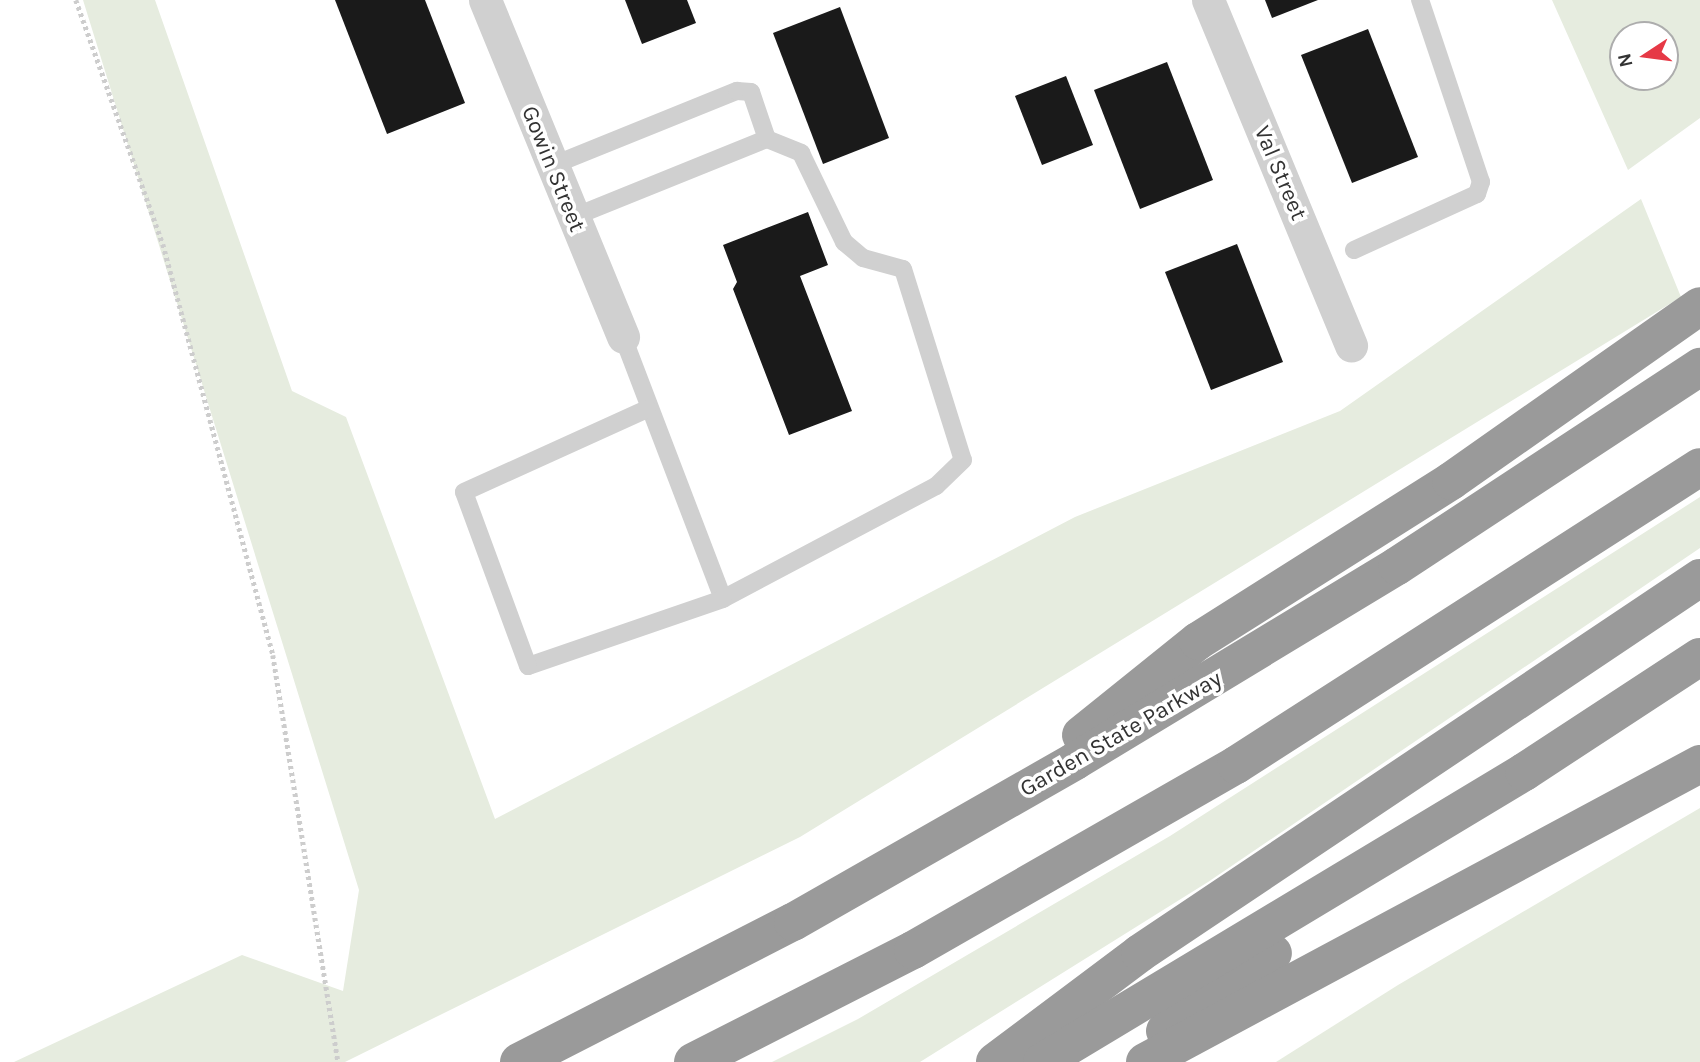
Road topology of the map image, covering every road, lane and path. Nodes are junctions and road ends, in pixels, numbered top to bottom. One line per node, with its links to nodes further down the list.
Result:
1 (76, 0): 21 (path)
2 (485, 0): 6 (street, Gowin Street)
3 (1208, 0): 11 (street, Val Street)
4 (1420, 0): 8 (lane)
5 (767, 139): 6 (lane); 7 (lane); 16 (lane)
6 (551, 166): 7 (street, Gowin Street)
7 (571, 218): 10 (street, Gowin Street)
8 (1354, 250)
9 (1700, 306): 20 (highway)
10 (623, 337): 13 (lane)
11 (1351, 346)
12 (1700, 367): 20 (highway, Garden State Parkway)
13 (647, 409): 16 (lane); 16 (lane)
14 (1700, 467): 23 (highway)
15 (1700, 578): 24 (highway)
16 (723, 600)
17 (1700, 657): 19 (highway)
18 (1700, 764): 27 (highway)
19 (1524, 772): 25 (highway); 26 (highway)
20 (981, 815): 22 (highway, Garden State Parkway)
21 (338, 1062)
22 (519, 1062)
23 (693, 1062)
24 (995, 1062)
25 (1042, 1062)
26 (1122, 1062)
27 (1146, 1062)

